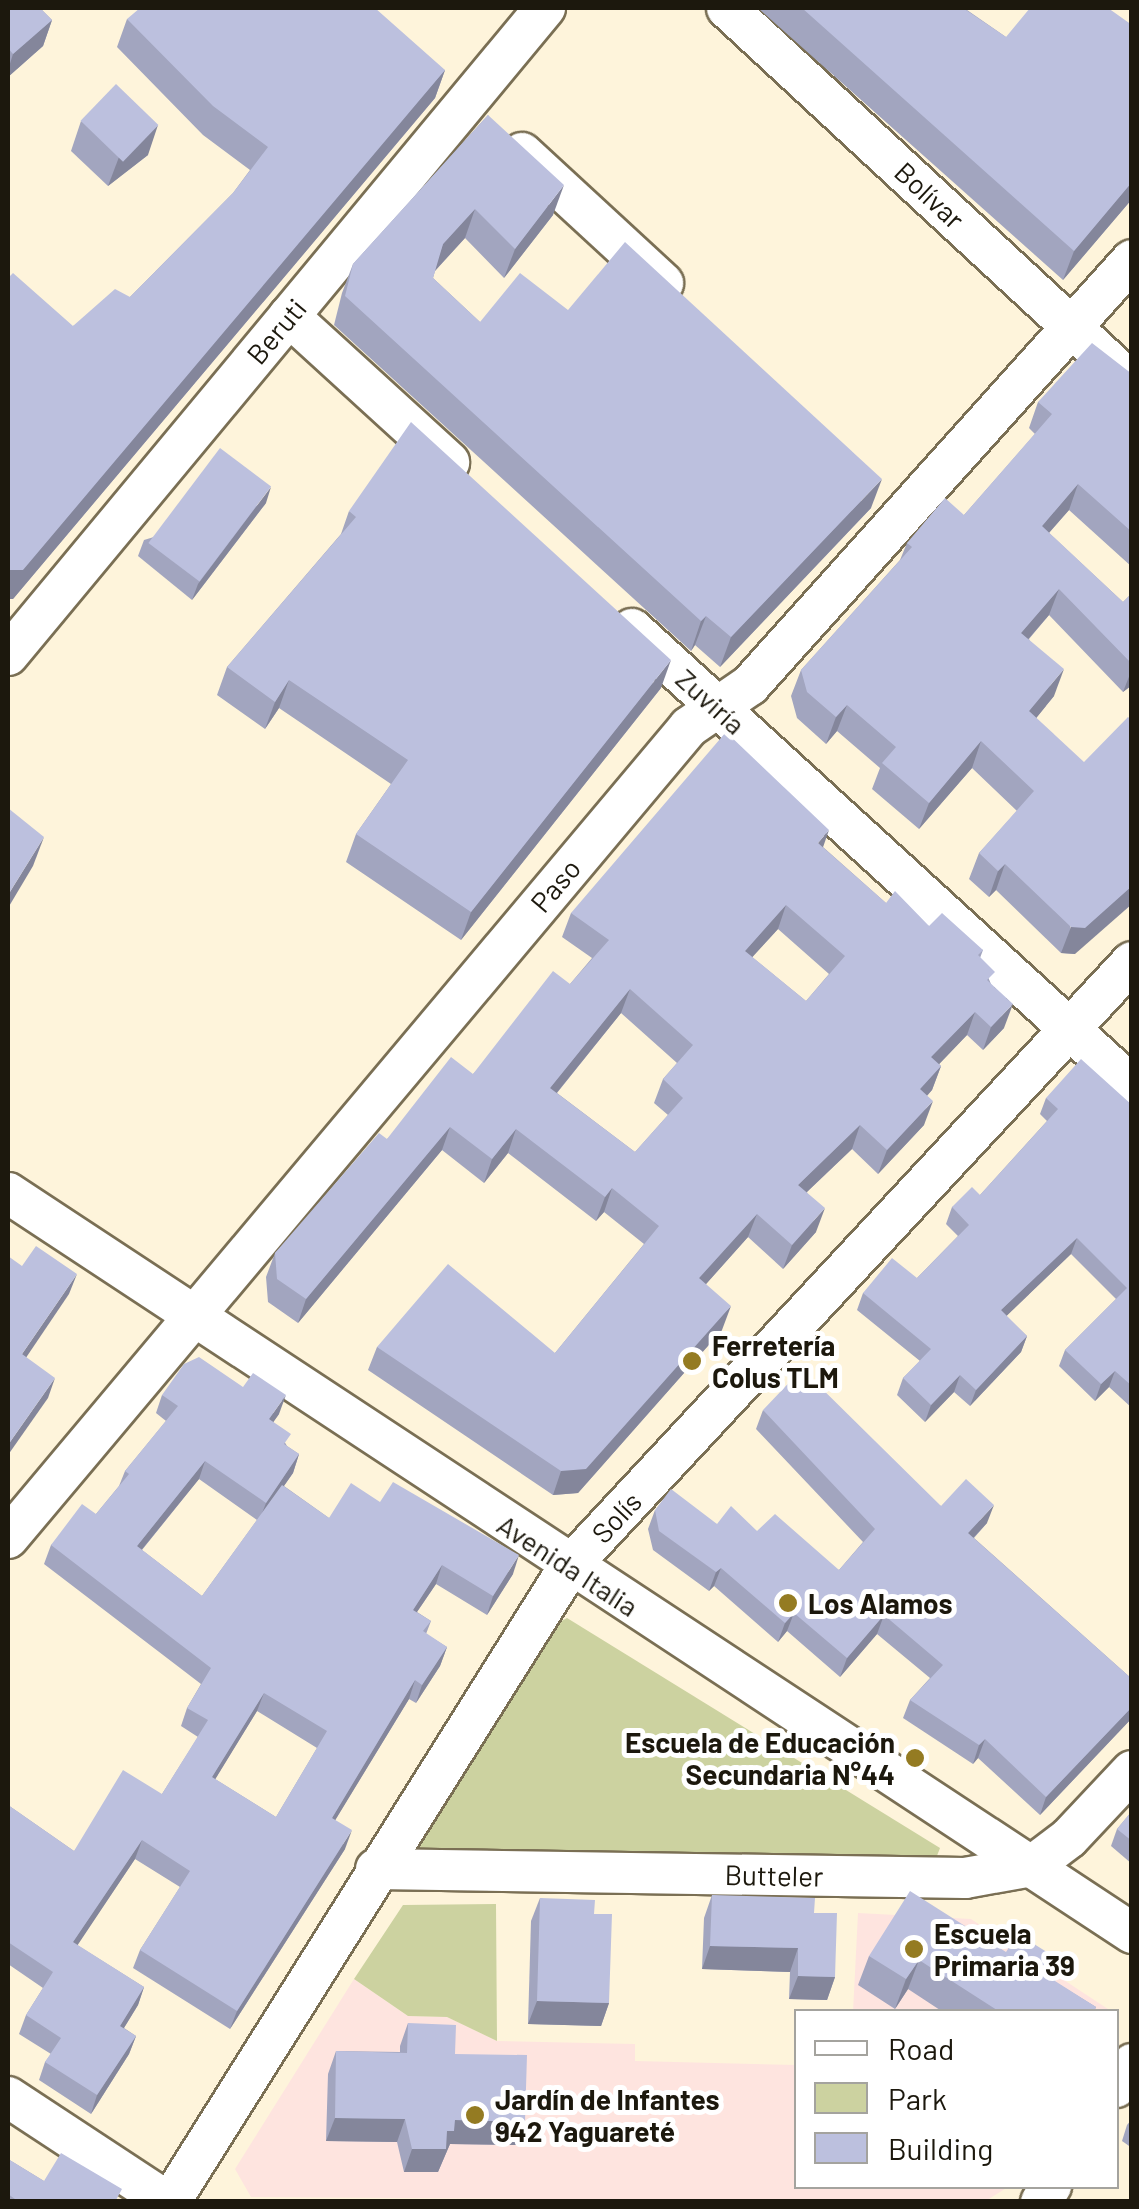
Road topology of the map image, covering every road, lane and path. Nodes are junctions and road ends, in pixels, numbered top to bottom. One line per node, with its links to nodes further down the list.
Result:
1 (545, 8): 3 (street, Beruti)
2 (726, 8): 7 (street, Bolívar)
3 (466, 102): 5 (street); 6 (street, Beruti)
4 (1132, 260): 7 (street, Paso)
5 (694, 312)
6 (289, 316): 9 (street); 11 (street, Beruti)
7 (1073, 327): 8 (street, Bolívar); 12 (street, Paso)
8 (1132, 384)
9 (475, 486)
10 (604, 603): 12 (street, Zuviría)
11 (8, 655)
12 (718, 707): 14 (street, Zuviría); 17 (street, Paso)
13 (1132, 962): 14 (street, Solís)
14 (1071, 1029): 15 (street, Zuviría); 19 (street, Solís)
15 (1132, 1086)
16 (8, 1194): 17 (street, Avenida Italia)
17 (192, 1312): 18 (street, Paso); 19 (street, Avenida Italia)
18 (8, 1538)
19 (570, 1567): 21 (street, Avenida Italia); 22 (street, Solís)
20 (1132, 1771): 21 (street, Butteler)
21 (1032, 1866): 22 (street, Butteler); 23 (street, Avenida Italia)
22 (376, 1869): 25 (street, Solís)
23 (1132, 1933)
24 (8, 2097): 25 (street)
25 (169, 2202)

